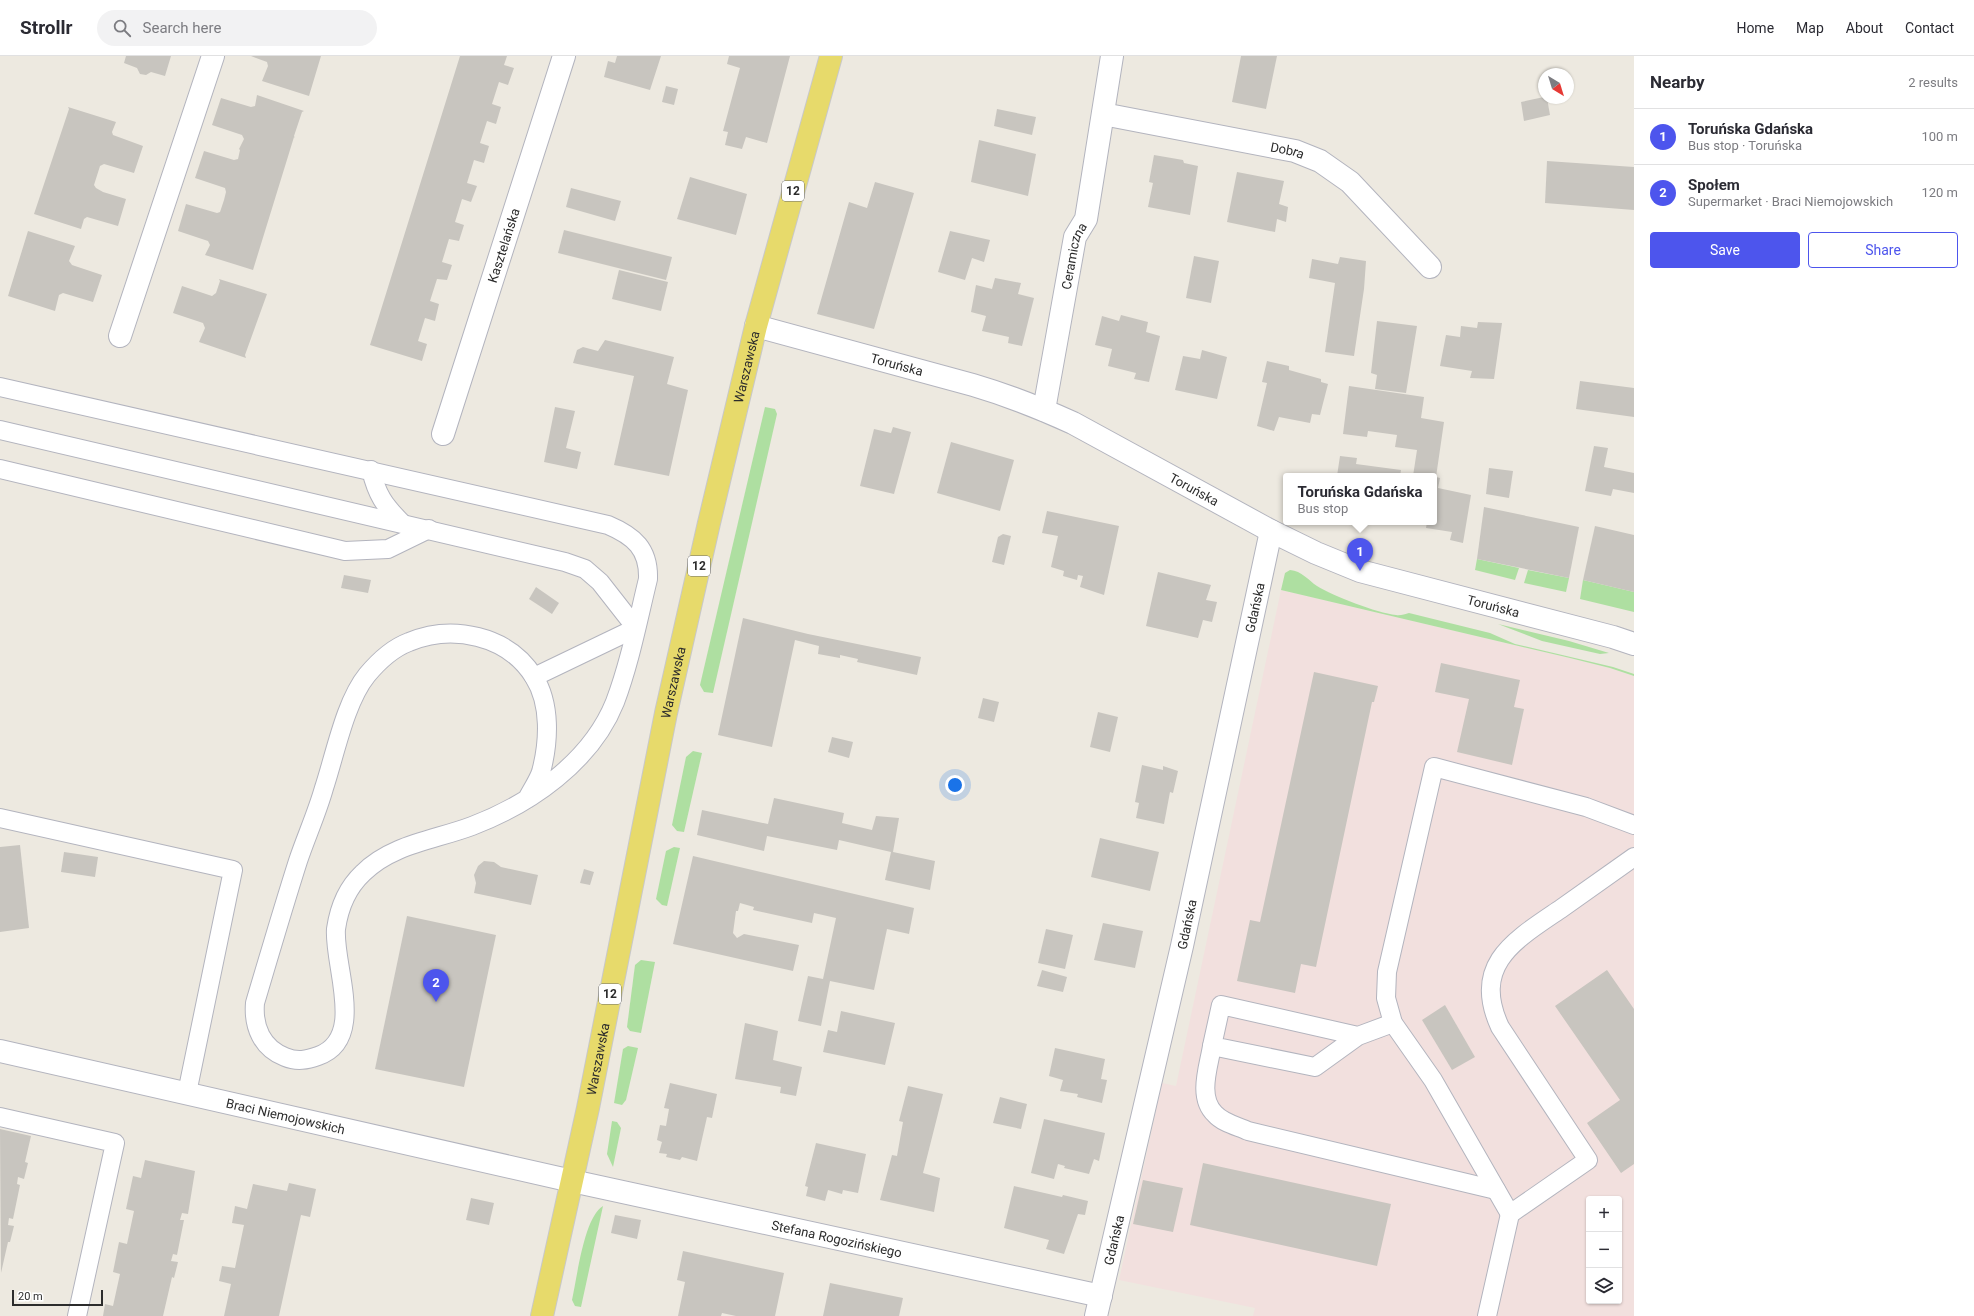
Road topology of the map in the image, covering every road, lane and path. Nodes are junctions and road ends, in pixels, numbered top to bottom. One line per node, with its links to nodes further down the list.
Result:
1 (213, 56): 8 (street)
2 (564, 56): 12 (street, Kasztelańska)
3 (831, 56): 7 (main road, Warszawska / 12)
4 (1112, 56): 5 (street, Ceramiczna)
5 (1103, 114): 6 (street, Dobra); 10 (street, Ceramiczna)
6 (1430, 266)
7 (756, 326): 10 (street, Toruńska); 31 (main road, Warszawska / 12)
8 (120, 336)
9 (0, 387): 14 (lane)
10 (1044, 410): 17 (street, Toruńska)
11 (0, 430): 15 (lane)
12 (443, 434)
13 (0, 469): 16 (lane)
14 (371, 470): 15 (lane); 18 (lane)
15 (402, 523): 16 (lane)
16 (429, 529): 18 (lane)
17 (1272, 531): 19 (street, Toruńska); 34 (street, Gdańska)
18 (636, 628): 20 (lane); 21 (lane)
19 (1634, 644)
20 (534, 677): 21 (lane); 21 (lane)
21 (527, 799)
22 (0, 818): 29 (lane)
23 (1634, 825): 25 (lane)
24 (1634, 857): 33 (lane)
25 (1393, 1023): 26 (lane); 32 (lane)
26 (1358, 1036): 27 (lane); 27 (lane)
27 (1212, 1046): 32 (lane)
28 (0, 1051): 29 (street, Braci Niemojowskich)
29 (187, 1093): 31 (street, Braci Niemojowskich)
30 (0, 1117): 35 (lane)
31 (572, 1181): 34 (street, Stefana Rogozińskiego); 36 (main road, Warszawska / 12)
32 (1496, 1190): 33 (lane)
33 (1510, 1214): 37 (lane)
34 (1099, 1306)
35 (77, 1316)
36 (542, 1316)
37 (1487, 1316)

